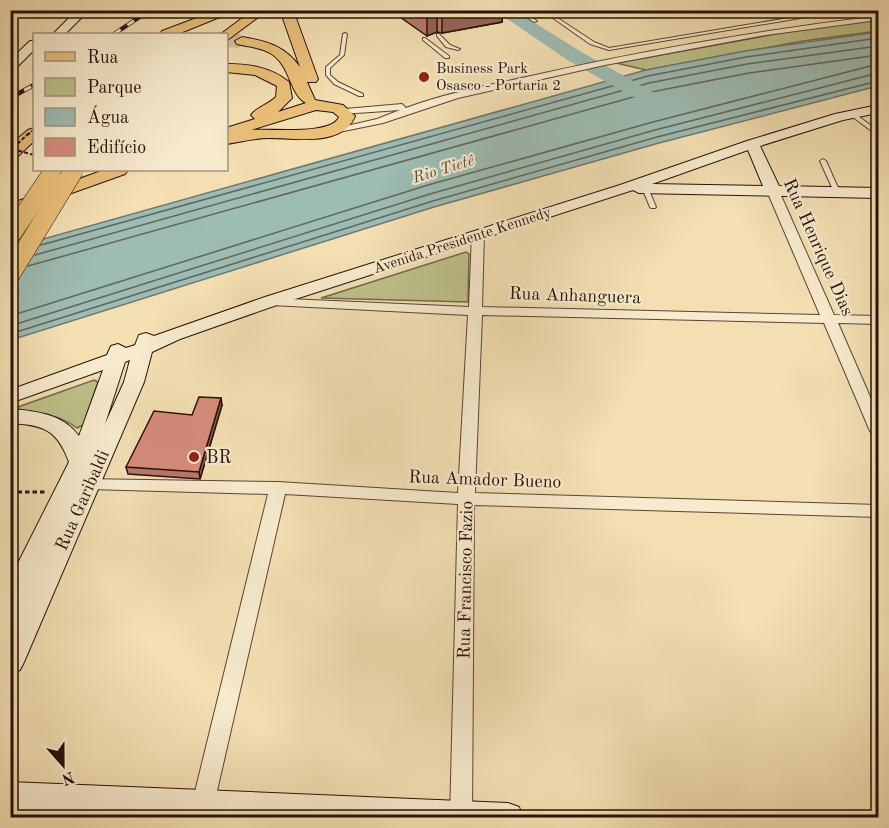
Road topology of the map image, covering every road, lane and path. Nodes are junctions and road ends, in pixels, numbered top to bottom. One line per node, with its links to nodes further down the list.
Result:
1 (69, 10): 12 (main road)
2 (84, 10): 13 (main road)
3 (231, 10): 14 (main road)
4 (250, 10): 15 (main road)
5 (262, 10): 18 (main road)
6 (286, 10): 29 (main road)
7 (517, 10): 11 (lane)
8 (846, 10): 9 (lane)
9 (555, 18)
10 (879, 18): 30 (street)
11 (535, 21)
12 (45, 33)
13 (60, 33)
14 (170, 33)
15 (219, 33)
16 (345, 34): 28 (lane)
17 (438, 35): 22 (lane)
18 (228, 36)
19 (424, 39): 23 (lane)
20 (242, 41): 29 (main road)
21 (33, 45): 25 (main road)
22 (458, 49)
23 (447, 57)
24 (33, 59): 27 (main road)
25 (10, 67)
26 (228, 68): 34 (main road)
27 (10, 78)
28 (361, 95)
29 (320, 105): 32 (main road); 34 (main road)
30 (420, 106): 32 (street); 36 (street)
31 (879, 109): 33 (main road, Avenida Presidente Kennedy)
32 (345, 112): 36 (main road)
33 (852, 114): 37 (lane); 43 (main road, Avenida Presidente Kennedy)
34 (262, 118): 35 (main road); 40 (main road); 41 (main road)
35 (228, 127)
36 (334, 130): 41 (main road)
37 (875, 131)
38 (33, 132): 44 (main road)
39 (33, 132): 45 (path, bridge)
40 (228, 133)
41 (279, 133): 42 (main road)
42 (228, 139)
43 (752, 144): 50 (main road, Avenida Presidente Kennedy); 52 (main road, Rua Henrique Dias)
44 (10, 154)
45 (33, 155)
46 (823, 161): 53 (lane)
47 (73, 171): 59 (main road, bridge)
48 (116, 171): 56 (main road)
49 (52, 172): 58 (main road, bridge)
50 (625, 188): 51 (main road); 57 (main road, Avenida Presidente Kennedy)
51 (645, 188): 52 (main road); 55 (lane)
52 (772, 190): 53 (main road); 62 (street, Rua Henrique Dias)
53 (837, 192): 54 (main road)
54 (879, 193)
55 (653, 207)
56 (10, 210)
57 (478, 234): 60 (main road, Avenida Presidente Kennedy); 61 (street, Rua Francisco Fazio)
58 (10, 236)
59 (10, 275)
60 (272, 301): 61 (street, Rua Anhanguera); 64 (main road, Avenida Presidente Kennedy)
61 (476, 311): 62 (street, Rua Anhanguera); 74 (street, Rua Francisco Fazio)
62 (829, 320): 63 (street, Rua Anhanguera); 69 (street, Rua Henrique Dias)
63 (879, 320)
64 (145, 342): 65 (main road, Avenida Presidente Kennedy); 70 (main road, Rua Garibaldi)
65 (118, 352): 66 (main road, Avenida Presidente Kennedy); 67 (main road, Avenida Presidente Kennedy); 70 (main road, Rua Garibaldi)
66 (10, 383)
67 (10, 397)
68 (10, 416): 70 (main road)
69 (879, 432)
70 (85, 472): 71 (street, Rua Amador Bueno); 73 (main road, Rua Garibaldi); 77 (main road, Rua Garibaldi)
71 (278, 488): 74 (street, Rua Amador Bueno); 79 (street)
72 (10, 492): 73 (path)
73 (66, 492): 76 (main road, Rua Garibaldi)
74 (465, 499): 75 (street, Rua Amador Bueno); 80 (street, Rua Francisco Fazio)
75 (879, 511)
76 (10, 606)
77 (10, 662)
78 (10, 796): 79 (main road)
79 (182, 808): 80 (main road)
80 (461, 817): 81 (main road)
81 (508, 818)

